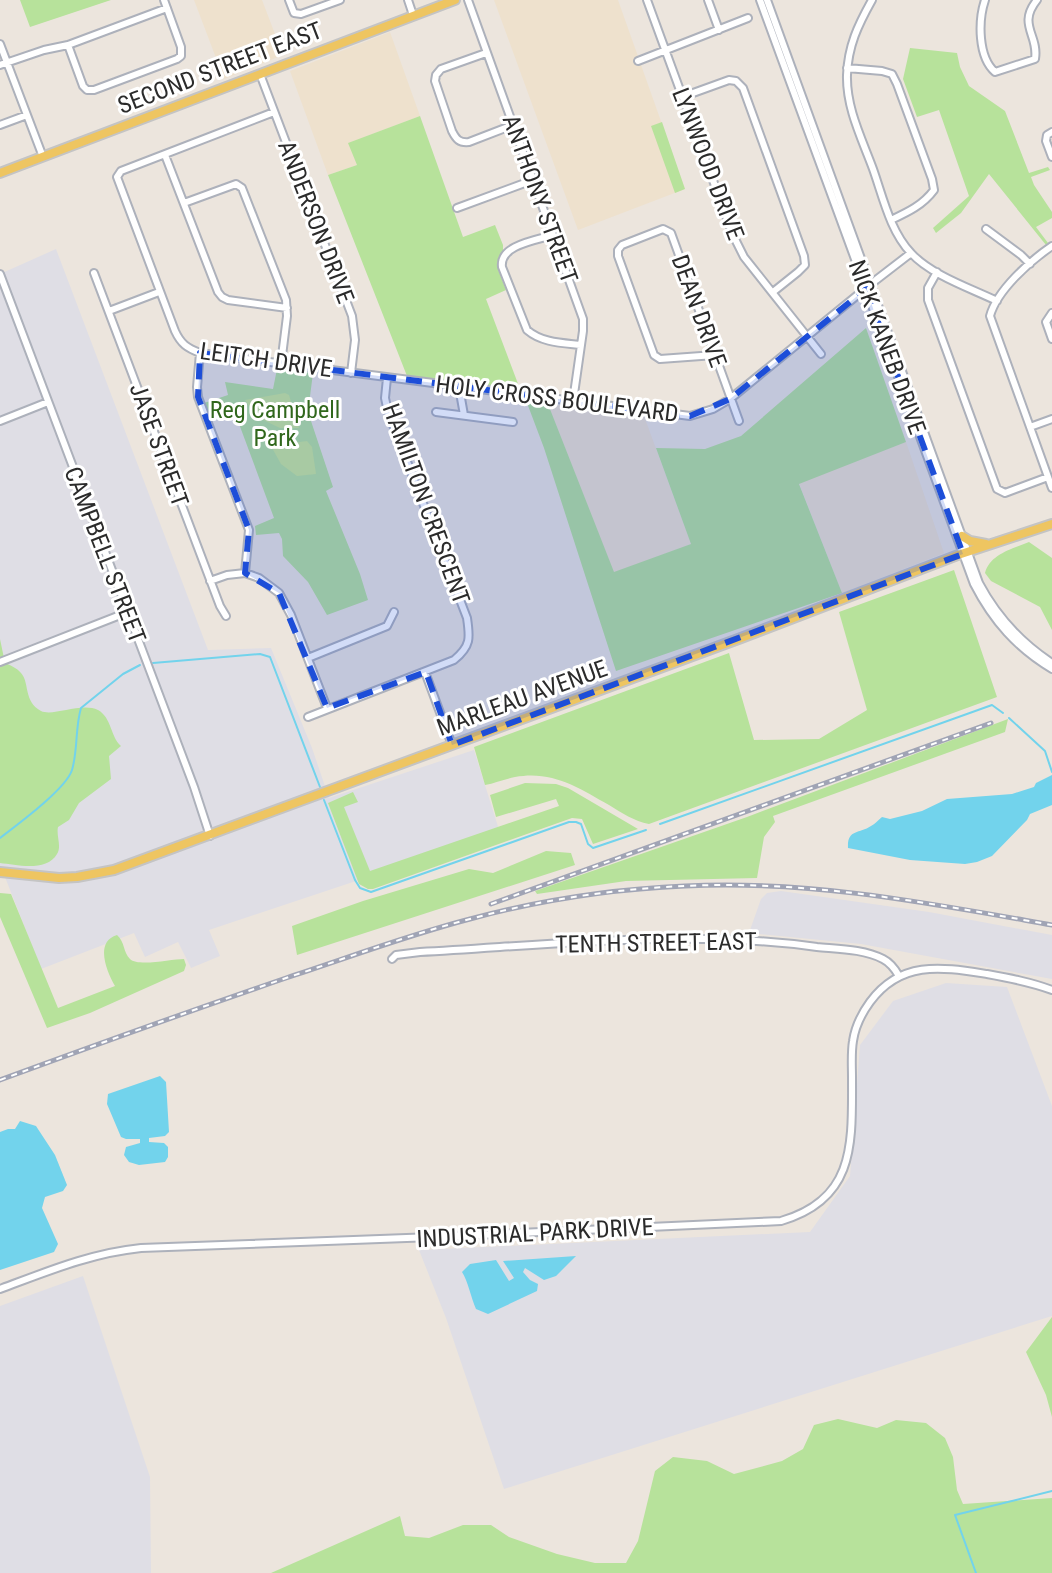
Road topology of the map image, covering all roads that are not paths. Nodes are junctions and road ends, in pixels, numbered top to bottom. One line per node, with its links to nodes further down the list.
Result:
1 (164, 0): 14 (street)
2 (289, 0): 3 (street)
3 (340, 0)
4 (408, 0): 15 (street)
5 (455, 0): 15 (main road, SECOND STREET EAST)
6 (468, 0): 21 (street, ANTHONY STREET)
7 (647, 0): 20 (street, LYNWOOD DRIVE)
8 (708, 0): 17 (street)
9 (760, 0): 48 (street, NICK KANEB DRIVE)
10 (767, 0): 48 (street, NICK KANEB DRIVE)
11 (872, 0): 24 (street)
12 (985, 0): 13 (street)
13 (1037, 0)
14 (167, 8): 19 (street); 19 (street)
15 (413, 15): 25 (main road, SECOND STREET EAST)
16 (748, 18): 17 (street)
17 (719, 30): 20 (street)
18 (0, 44): 23 (street)
19 (68, 45): 23 (street)
20 (665, 50): 22 (street); 26 (street, LYNWOOD DRIVE)
21 (486, 53): 30 (street, ANTHONY STREET); 30 (street)
22 (638, 61)
23 (4, 64): 28 (street)
24 (847, 68): 39 (street); 39 (street)
25 (260, 74): 27 (street, ANDERSON DRIVE); 33 (main road, SECOND STREET EAST)
26 (682, 97): 50 (street, LYNWOOD DRIVE); 50 (street)
27 (274, 112): 32 (street); 62 (street, ANDERSON DRIVE)
28 (27, 115): 29 (street); 33 (street)
29 (0, 125)
30 (513, 125): 36 (street, ANTHONY STREET)
31 (1052, 132): 34 (street)
32 (165, 155): 37 (street); 49 (street, LEITCH DRIVE)
33 (43, 157): 35 (main road, SECOND STREET EAST)
34 (1052, 157)
35 (0, 173)
36 (533, 180): 38 (street); 41 (street, ANTHONY STREET)
37 (184, 203): 52 (street); 52 (street)
38 (457, 208)
39 (891, 220): 43 (street)
40 (986, 229): 44 (street)
41 (553, 235): 57 (street, ANTHONY STREET); 57 (street)
42 (1052, 246): 44 (street)
43 (911, 253): 45 (street); 48 (street, HOLY CROSS BOULEVARD)
44 (1030, 264): 51 (street)
45 (937, 272): 51 (street); 75 (street)
46 (94, 273): 53 (street, JASE STREET)
47 (0, 274): 67 (street, CAMPBELL STREET)
48 (868, 287): 55 (street, HOLY CROSS BOULEVARD); 78 (street, NICK KANEB DRIVE); 80 (street, NICK KANEB DRIVE)
49 (159, 292): 53 (street); 58 (street, LEITCH DRIVE)
50 (773, 292): 55 (street, LYNWOOD DRIVE)
51 (997, 301): 74 (street)
52 (287, 308): 61 (street)
53 (109, 311): 82 (street, JASE STREET)
54 (1052, 313): 56 (street)
55 (807, 336): 59 (street, LYNWOOD DRIVE); 65 (street, HOLY CROSS BOULEVARD)
56 (1052, 339)
57 (581, 345): 66 (street, ANTHONY STREET)
58 (200, 353): 61 (street, LEITCH DRIVE); 81 (street)
59 (821, 354)
60 (715, 355): 60 (street, DEAN DRIVE); 65 (street, DEAN DRIVE)
61 (281, 364): 62 (street, LEITCH DRIVE)
62 (351, 373): 63 (street, LEITCH DRIVE)
63 (387, 378): 64 (street, HOLY CROSS BOULEVARD); 90 (street, HAMILTON CRESCENT)
64 (459, 387): 66 (street, HOLY CROSS BOULEVARD); 69 (street)
65 (730, 399): 66 (street, HOLY CROSS BOULEVARD); 72 (street, DEAN DRIVE)
66 (573, 401)
67 (48, 402): 71 (street); 83 (street, CAMPBELL STREET)
68 (436, 412): 69 (street)
69 (464, 415): 73 (street)
70 (1052, 419): 74 (street)
71 (0, 421)
72 (739, 421)
73 (513, 422)
74 (1030, 427): 75 (street)
75 (1048, 477): 76 (street)
76 (1052, 488)
77 (1052, 524): 79 (main road, MARLEAU AVENUE)
78 (962, 536): 79 (main road); 80 (street, NICK KANEB DRIVE)
79 (991, 544): 80 (main road, MARLEAU AVENUE)
80 (966, 553): 88 (street, NICK KANEB DRIVE); 89 (street, NICK KANEB DRIVE); 93 (main road, MARLEAU AVENUE)
81 (245, 573): 82 (street); 86 (street)
82 (210, 581): 85 (street, JASE STREET)
83 (128, 612): 87 (street); 94 (street, CAMPBELL STREET)
84 (394, 612): 86 (street)
85 (226, 616)
86 (308, 658): 91 (street)
87 (0, 662)
88 (1052, 663)
89 (1052, 669)
90 (425, 672): 91 (street, HAMILTON CRESCENT); 93 (street)
91 (327, 708): 92 (street, HAMILTON CRESCENT)
92 (308, 717)
93 (452, 745): 94 (main road, MARLEAU AVENUE)
94 (210, 836): 95 (main road, MARLEAU AVENUE)
95 (0, 872)
96 (392, 959): 97 (street, TENTH STREET EAST)
97 (899, 976): 98 (street); 99 (street, INDUSTRIAL PARK DRIVE)
98 (1052, 990)
99 (0, 1289)

